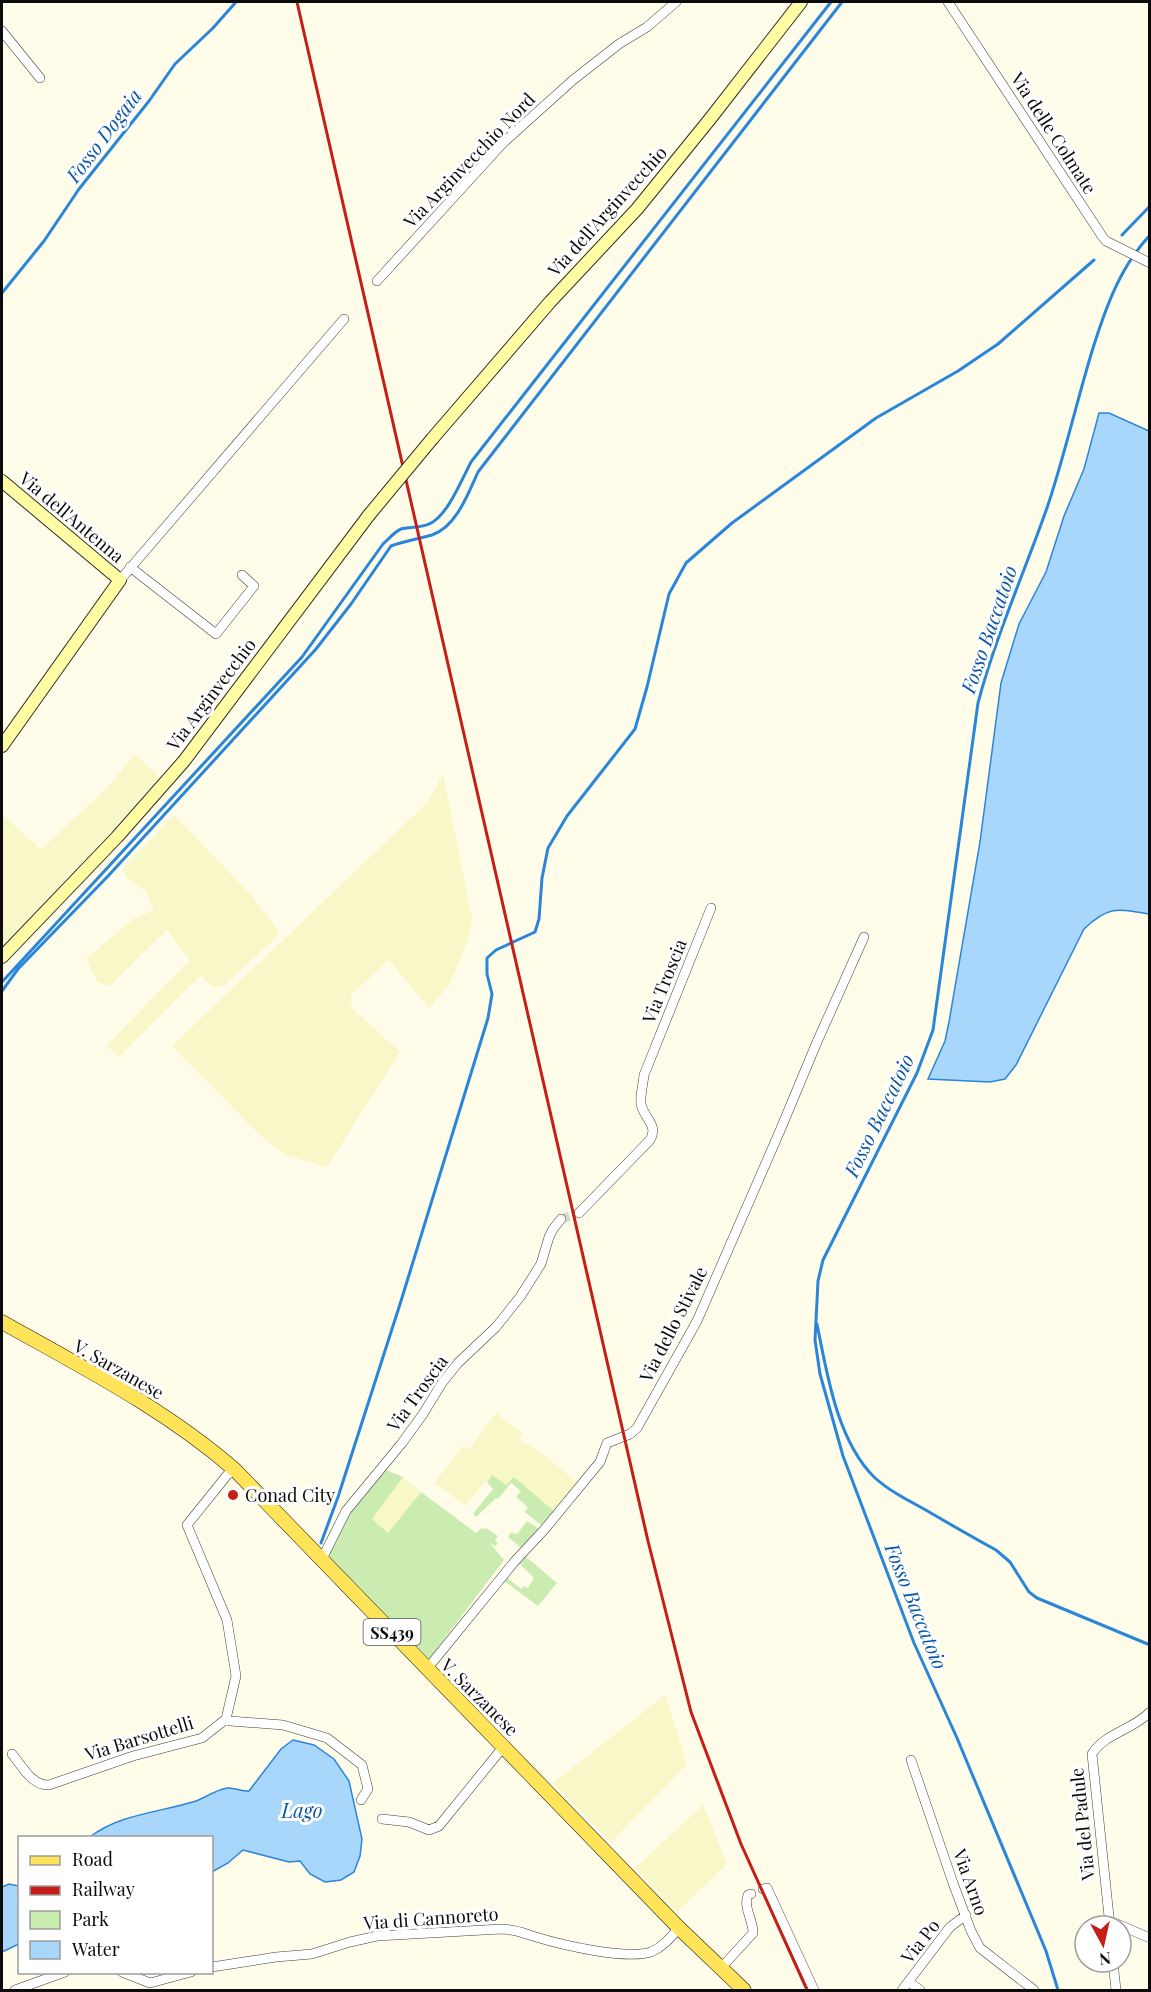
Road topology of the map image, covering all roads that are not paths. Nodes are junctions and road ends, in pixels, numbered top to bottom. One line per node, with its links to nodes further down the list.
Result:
1 (676, 2): 7 (street, Via Arginvecchio Nord)
2 (801, 2): 9 (main road, Via dell'Arginvecchio)
3 (948, 2): 6 (street, Via delle Colmate)
4 (2, 31): 5 (street)
5 (40, 78)
6 (1146, 262)
7 (377, 281)
8 (344, 319): 11 (street)
9 (432, 439): 17 (main road, Via Arginvecchio, bridge)
10 (2, 481): 13 (main road, Via dell'Antenna)
11 (130, 567): 12 (street); 13 (street)
12 (243, 575)
13 (120, 580): 14 (main road)
14 (2, 746)
15 (711, 908): 18 (street, Via Troscia)
16 (864, 937): 23 (street, Via dello Stivale)
17 (2, 957)
18 (579, 1213)
19 (561, 1219): 22 (street, Via Troscia)
20 (2, 1322): 21 (main road, V. Sarzanese / SS439)
21 (235, 1470): 22 (main road, V. Sarzanese / SS439); 25 (street)
22 (322, 1559): 23 (main road, V. Sarzanese / SS439)
23 (427, 1669): 26 (main road, V. Sarzanese / SS439)
24 (1149, 1712): 34 (street, Via del Padule)
25 (226, 1719): 27 (street, Via Barsottelli); 29 (street)
26 (504, 1746): 30 (street); 35 (main road, V. Sarzanese / SS439)
27 (12, 1754)
28 (911, 1760): 33 (street, Via Arno)
29 (360, 1800)
30 (382, 1819)
31 (765, 1889): 47 (street)
32 (751, 1894): 39 (street)
33 (966, 1914): 44 (street, Via Po); 50 (street, Via Arno)
34 (1109, 1914)
35 (680, 1928): 38 (street, Via di Cannoreto); 39 (main road, V. Sarzanese / SS439)
36 (1133, 1932): 37 (street)
37 (1149, 1938)
38 (213, 1967)
39 (721, 1968): 46 (main road, V. Sarzanese / SS439)
40 (59, 1974): 45 (street)
41 (127, 1974): 42 (street)
42 (184, 1974)
43 (1114, 1974): 51 (street)
44 (909, 1982): 48 (street, Via Po); 49 (street)
45 (15, 1990)
46 (744, 1990)
47 (814, 1990)
48 (902, 1990)
49 (920, 1990)
50 (1034, 1990)
51 (1116, 1990)

